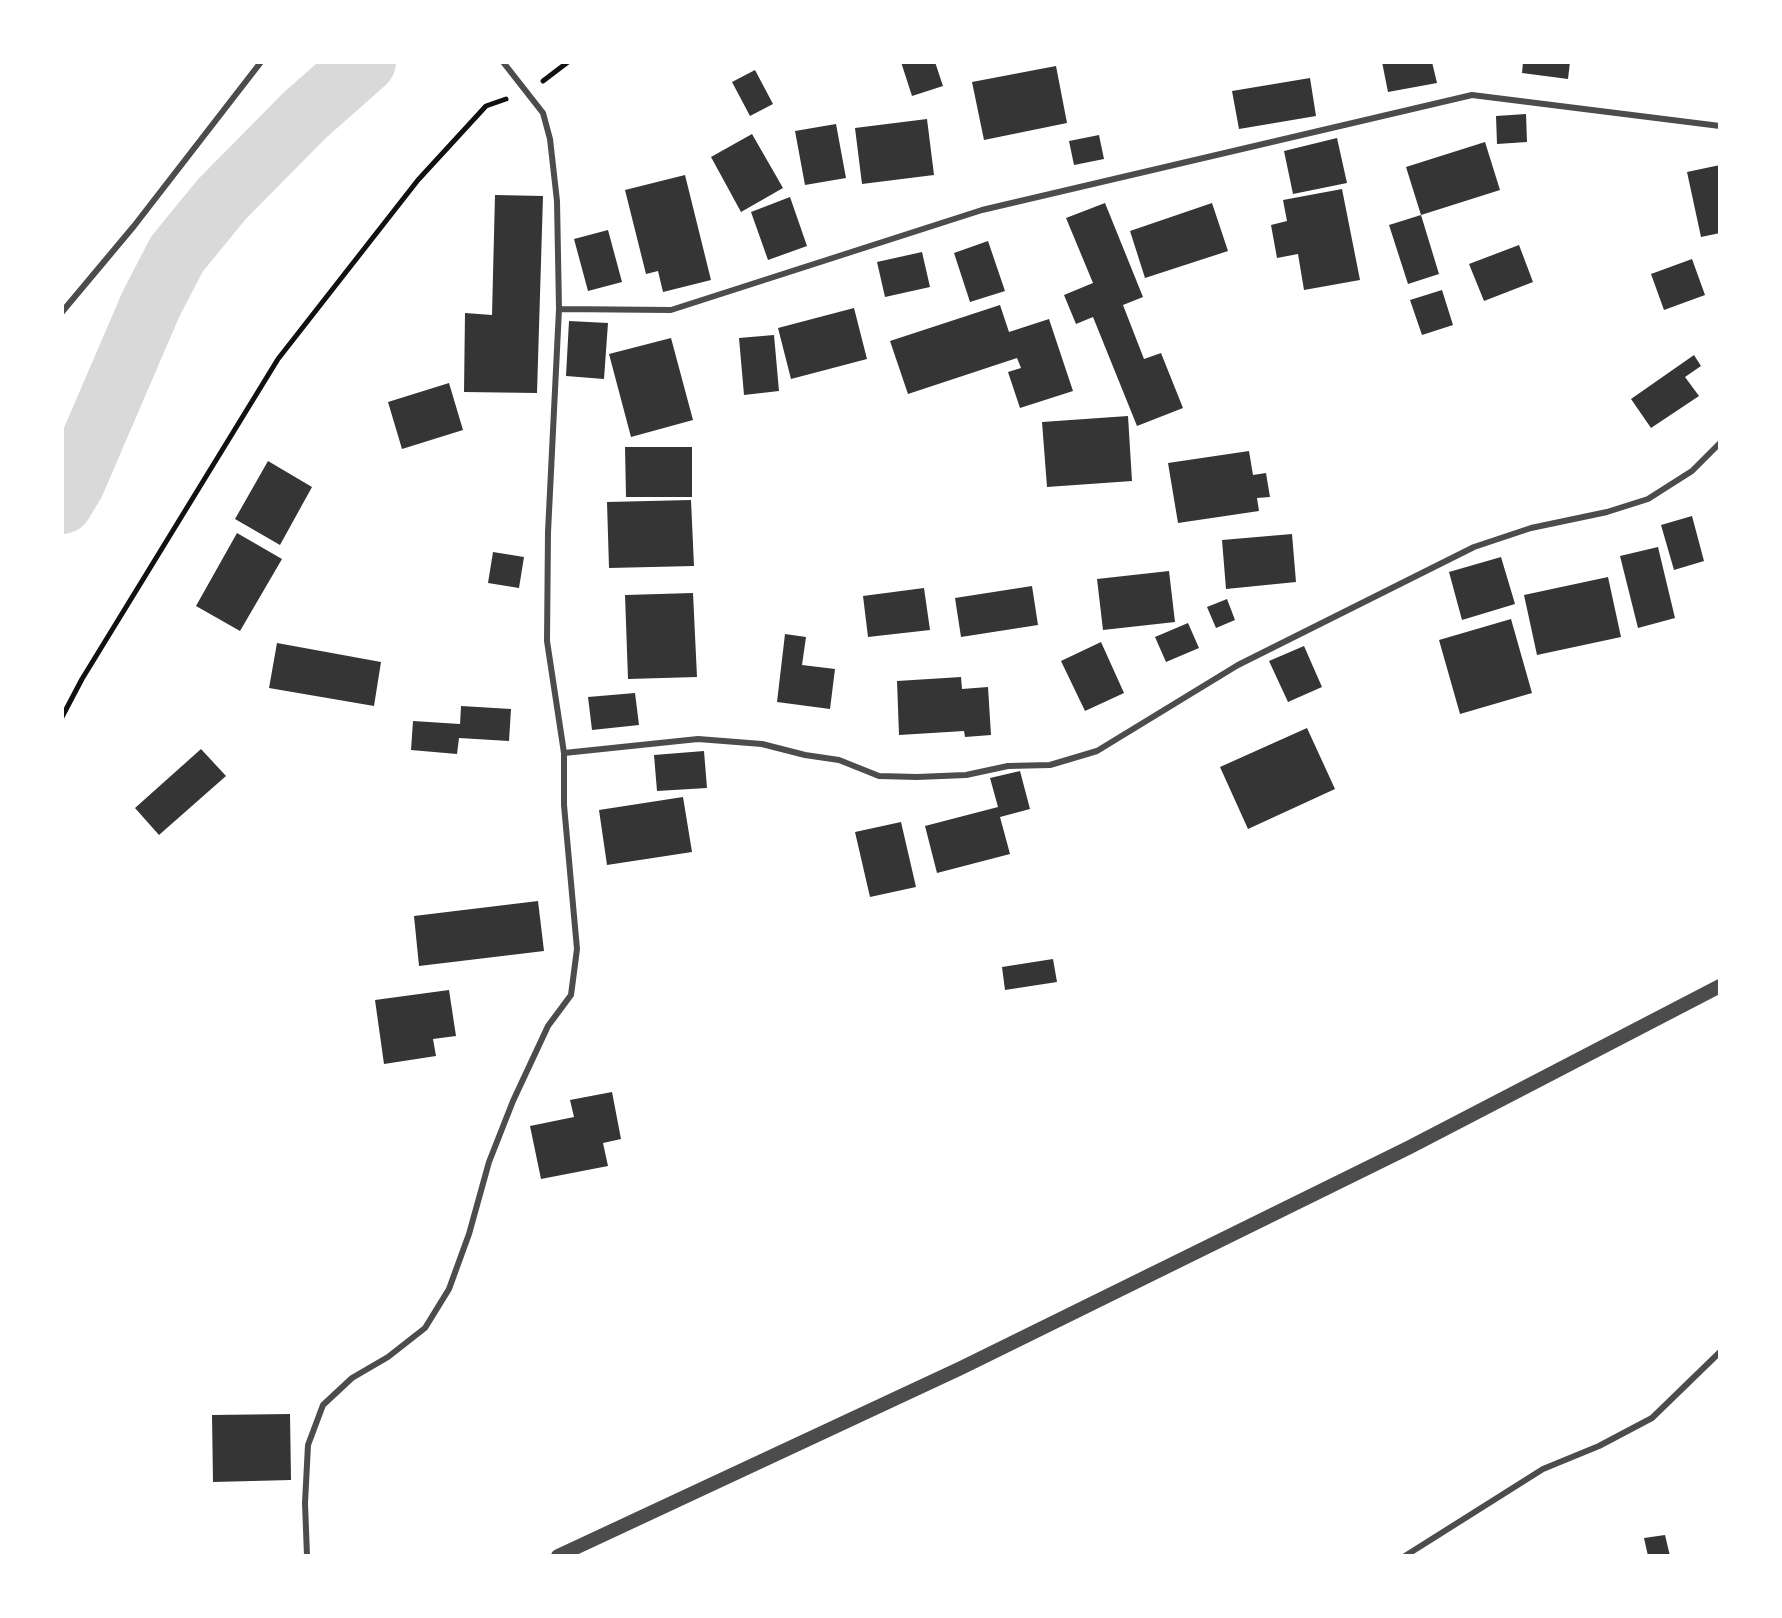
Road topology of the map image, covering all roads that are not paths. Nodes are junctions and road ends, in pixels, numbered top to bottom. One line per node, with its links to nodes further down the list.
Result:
1 (261, 62): 5 (lane)
2 (503, 62): 4 (lane)
3 (1720, 126): 4 (lane)
4 (559, 309): 7 (lane)
5 (62, 312)
6 (1720, 443): 7 (lane)
7 (564, 753): 10 (lane)
8 (1720, 986): 11 (street)
9 (1720, 1352): 12 (lane)
10 (307, 1556)
11 (558, 1556)
12 (1405, 1556)

